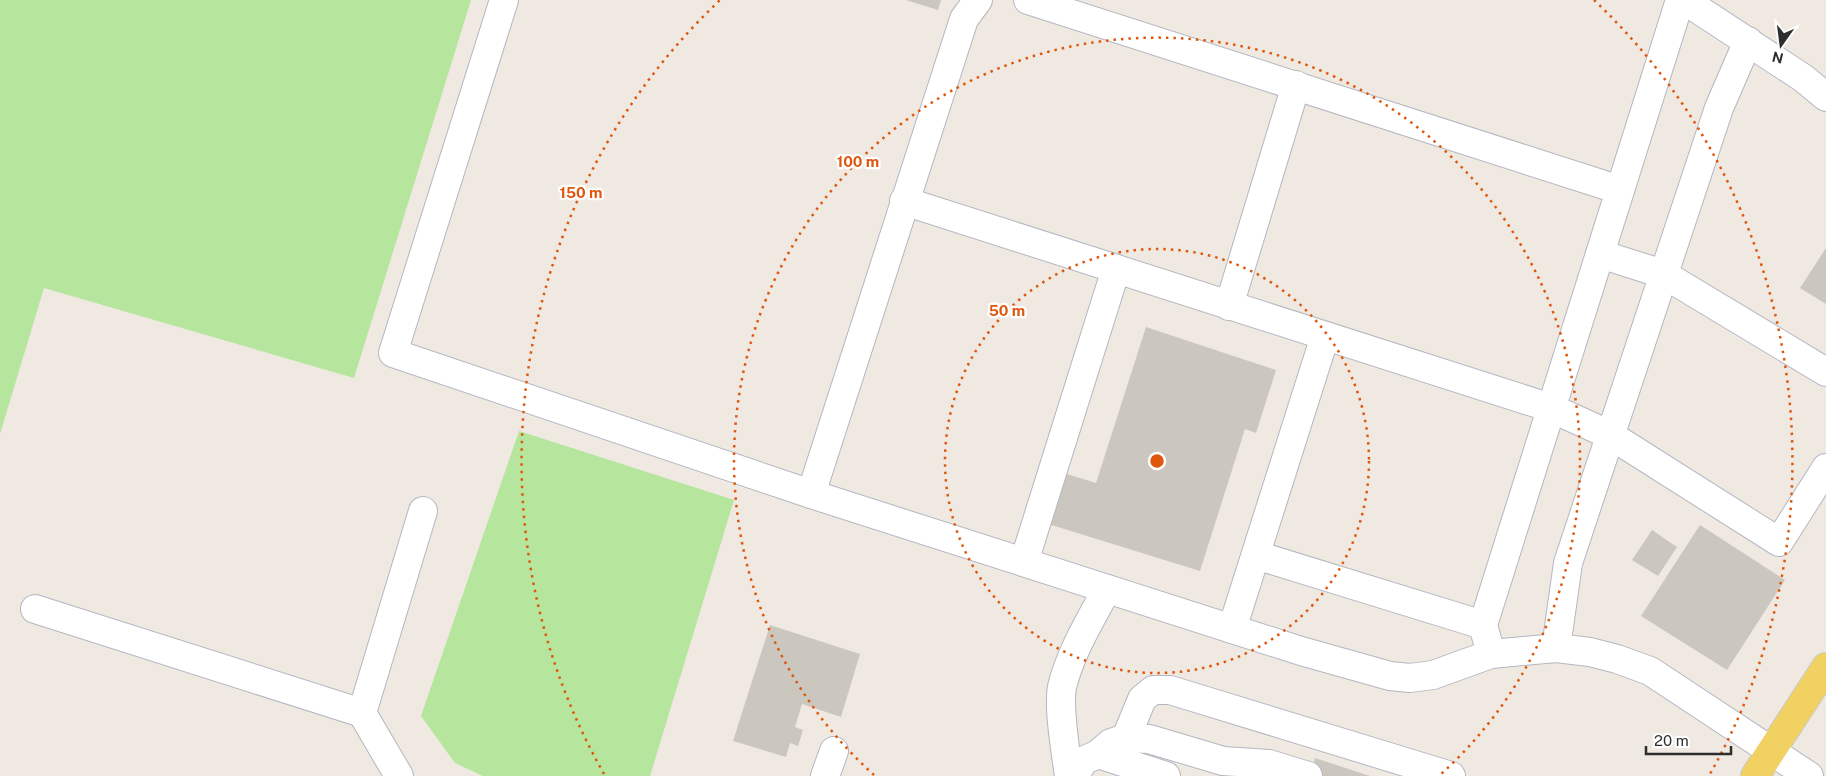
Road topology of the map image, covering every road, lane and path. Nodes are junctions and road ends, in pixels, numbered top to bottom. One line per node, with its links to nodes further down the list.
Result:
1 (504, 0): 20 (lane)
2 (978, 0): 10 (lane)
3 (1028, 0): 7 (lane)
4 (1680, 0): 9 (lane)
5 (1684, 0): 6 (lane)
6 (1748, 42): 8 (lane); 13 (lane)
7 (1296, 85): 9 (lane); 14 (lane)
8 (1826, 98)
9 (1620, 190): 11 (lane)
10 (904, 201): 12 (lane); 20 (lane)
11 (1600, 254): 13 (lane); 17 (lane)
12 (1116, 269): 14 (lane); 23 (lane)
13 (1663, 274): 16 (lane); 18 (lane)
14 (1229, 306): 15 (lane)
15 (1325, 336): 17 (lane); 22 (lane)
16 (1826, 372)
17 (1551, 408): 18 (lane); 26 (lane)
18 (1610, 436): 19 (lane); 28 (lane)
19 (1826, 468)
20 (811, 494): 23 (lane)
21 (423, 510): 31 (lane)
22 (1256, 554): 26 (lane); 27 (lane)
23 (1024, 562): 24 (lane)
24 (1107, 589): 27 (lane); 36 (lane)
25 (35, 609): 31 (lane)
26 (1483, 625): 29 (lane)
27 (1232, 629): 29 (lane)
28 (1556, 648): 29 (lane); 33 (lane)
29 (1492, 654)
30 (1826, 667): 33 (main road)
31 (362, 713): 35 (lane)
32 (1126, 738): 34 (lane); 38 (lane); 39 (lane)
33 (1772, 752): 40 (main road); 41 (lane)
34 (1098, 754): 36 (lane); 37 (lane)
35 (399, 776)
36 (1071, 776)
37 (1166, 776)
38 (1308, 776)
39 (1452, 776)
40 (1755, 776)
41 (1808, 776)

